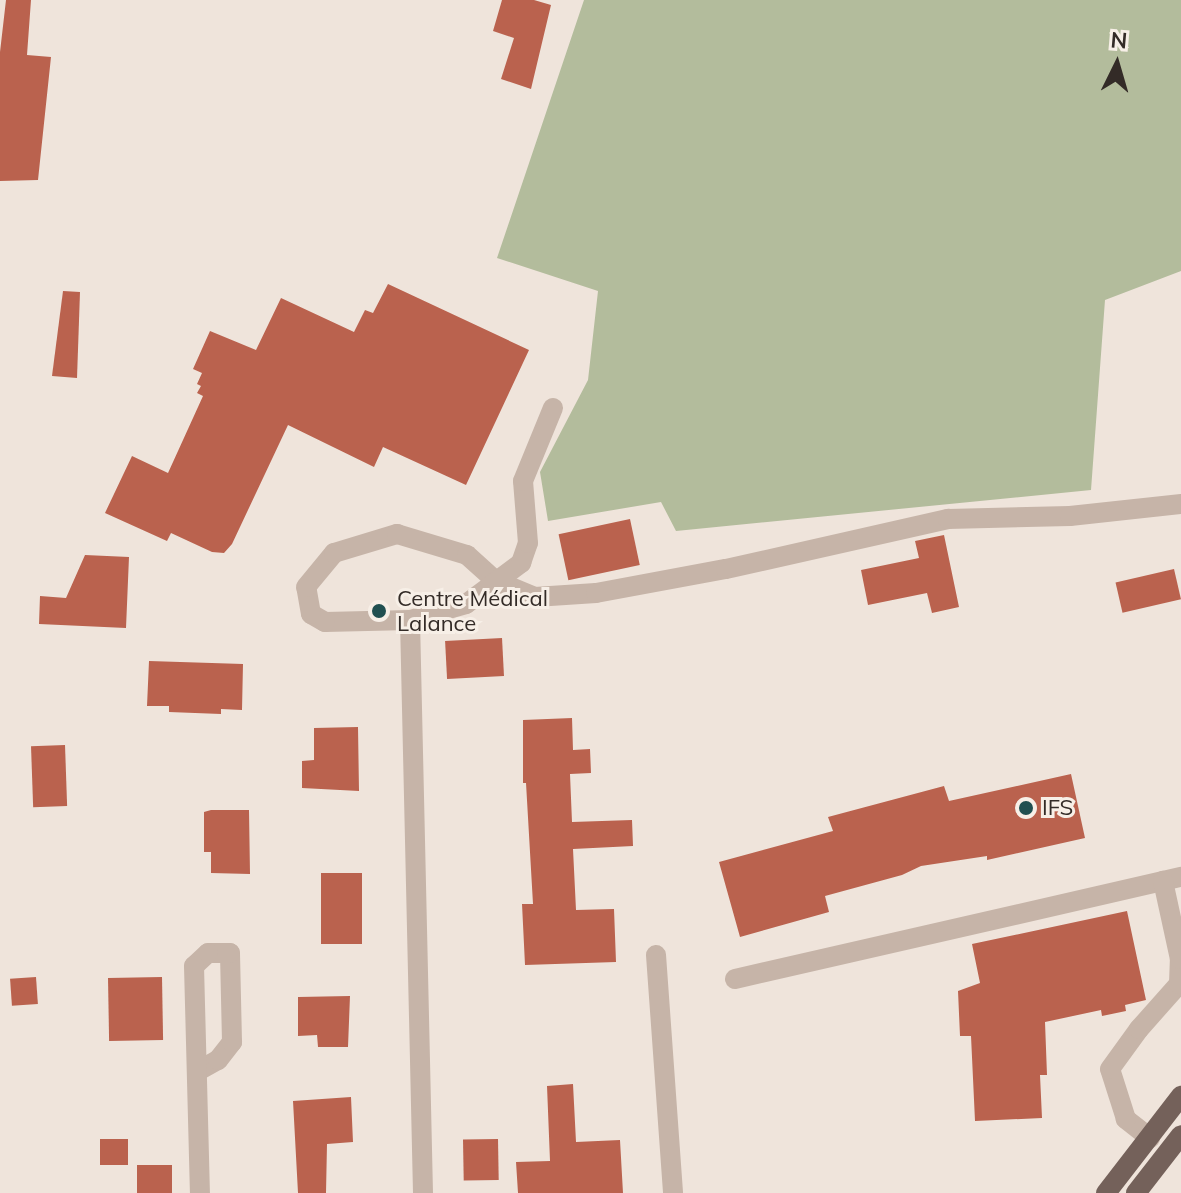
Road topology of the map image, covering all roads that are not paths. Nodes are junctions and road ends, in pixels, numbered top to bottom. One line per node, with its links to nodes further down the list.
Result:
1 (553, 408): 3 (street)
2 (1181, 504): 3 (street)
3 (496, 581): 4 (street); 4 (street)
4 (410, 620): 13 (street)
5 (1172, 879): 7 (street); 11 (street)
6 (656, 955): 14 (street)
7 (735, 979)
8 (198, 1071): 8 (street); 12 (street)
9 (1181, 1096): 11 (main road)
10 (1181, 1135): 16 (main road)
11 (1150, 1138): 15 (main road)
12 (200, 1193)
13 (423, 1193)
14 (673, 1193)
15 (1106, 1193)
16 (1136, 1193)

